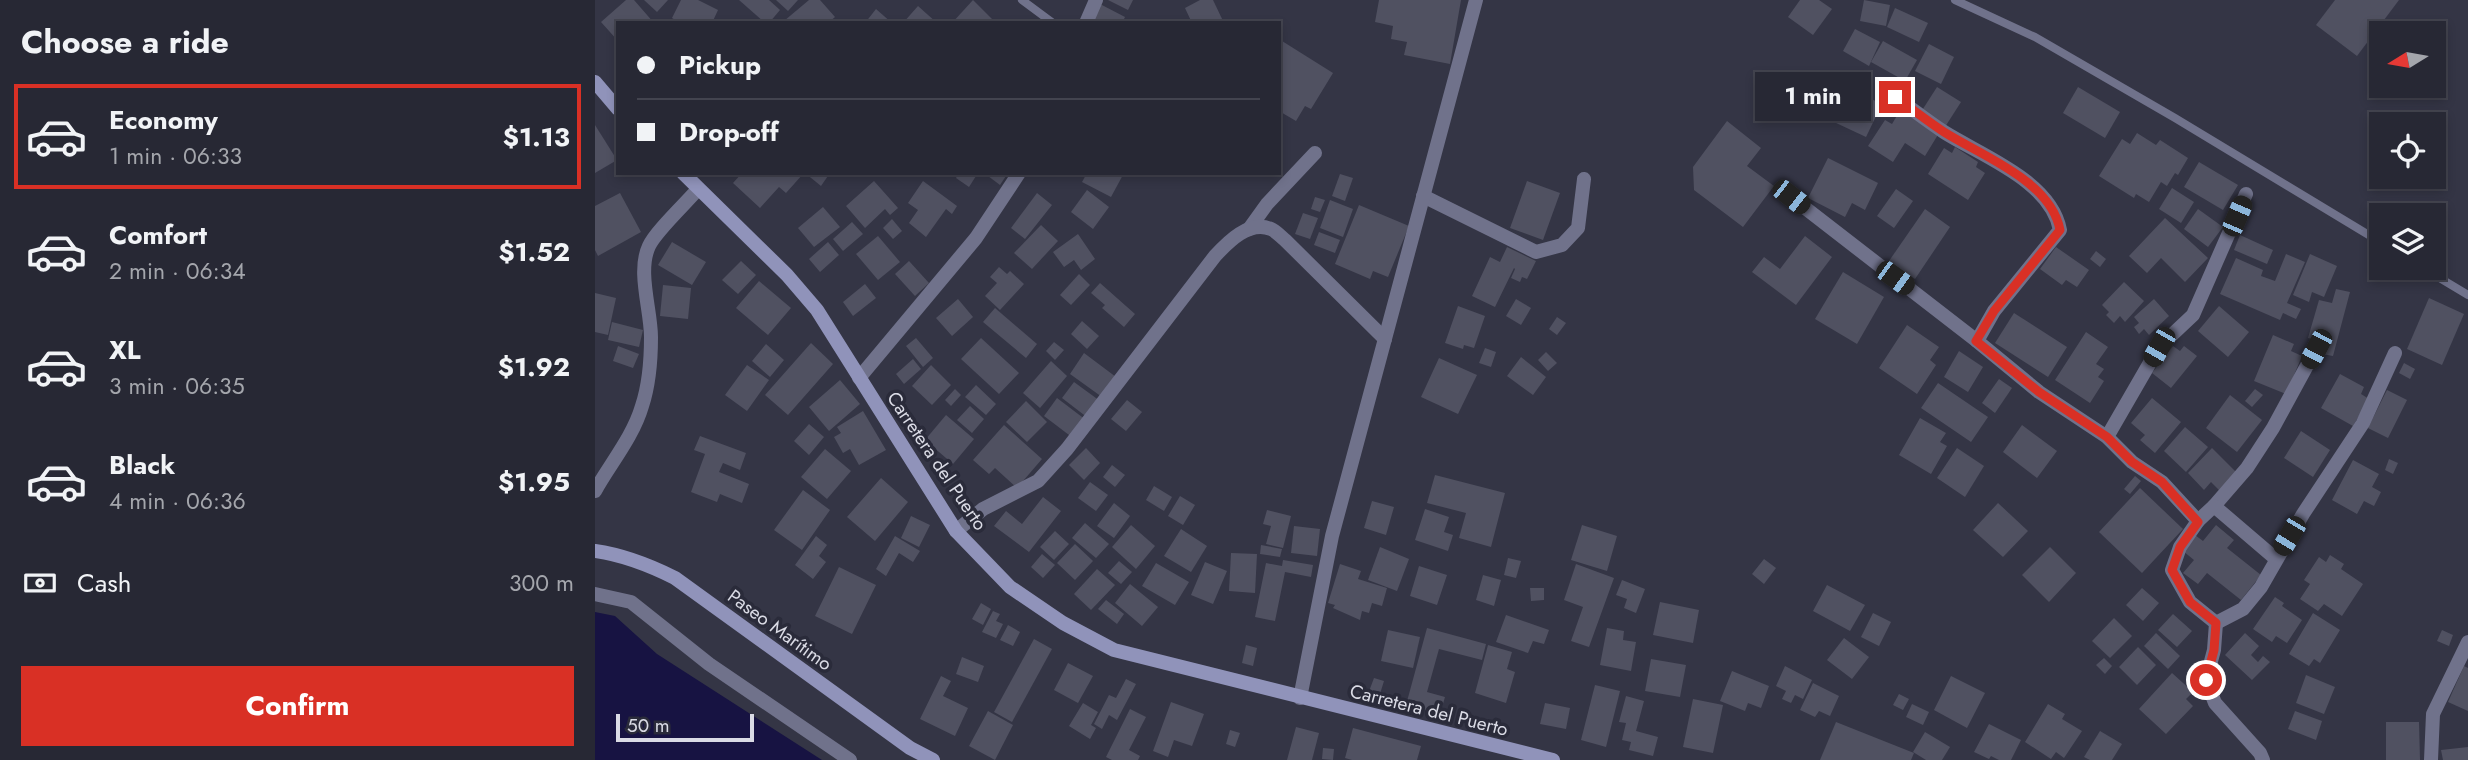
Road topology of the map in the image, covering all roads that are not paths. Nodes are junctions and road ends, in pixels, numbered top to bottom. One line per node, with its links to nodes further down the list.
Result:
1 (1022, 0): 5 (lane)
2 (1096, 0): 6 (street)
3 (1476, 0): 16 (street)
4 (1955, 0): 19 (lane)
5 (1050, 21)
6 (1088, 21)
7 (595, 82): 9 (main road)
8 (1895, 97): 23 (street)
9 (616, 107)
10 (1315, 153): 18 (street)
11 (685, 175): 14 (main road, Carretera del Puerto)
12 (1018, 175): 26 (street)
13 (1584, 179): 16 (street)
14 (698, 189): 26 (main road, Carretera del Puerto); 28 (street)
15 (2246, 194): 27 (street)
16 (1423, 197): 22 (street)
17 (1791, 197): 23 (street)
18 (1249, 229): 22 (street); 31 (street)
19 (2369, 235)
20 (2443, 280): 21 (lane)
21 (2468, 295)
22 (1385, 339): 37 (street)
23 (1976, 341): 27 (street)
24 (2316, 349): 29 (street)
25 (2395, 353): 33 (street)
26 (859, 378): 31 (main road, Carretera del Puerto)
27 (2107, 437): 30 (street)
28 (595, 491)
29 (2214, 506): 30 (street); 33 (street)
30 (2198, 522): 35 (street)
31 (956, 531): 37 (main road, Carretera del Puerto)
32 (595, 551): 39 (main road, Paseo Marítimo)
33 (2276, 559): 35 (street)
34 (595, 594): 38 (street)
35 (2216, 623): 41 (street)
36 (2468, 642): 42 (street)
37 (1300, 698): 40 (main road, Carretera del Puerto)
38 (850, 760)
39 (933, 760)
40 (1553, 760)
41 (2263, 760)
42 (2431, 760)

